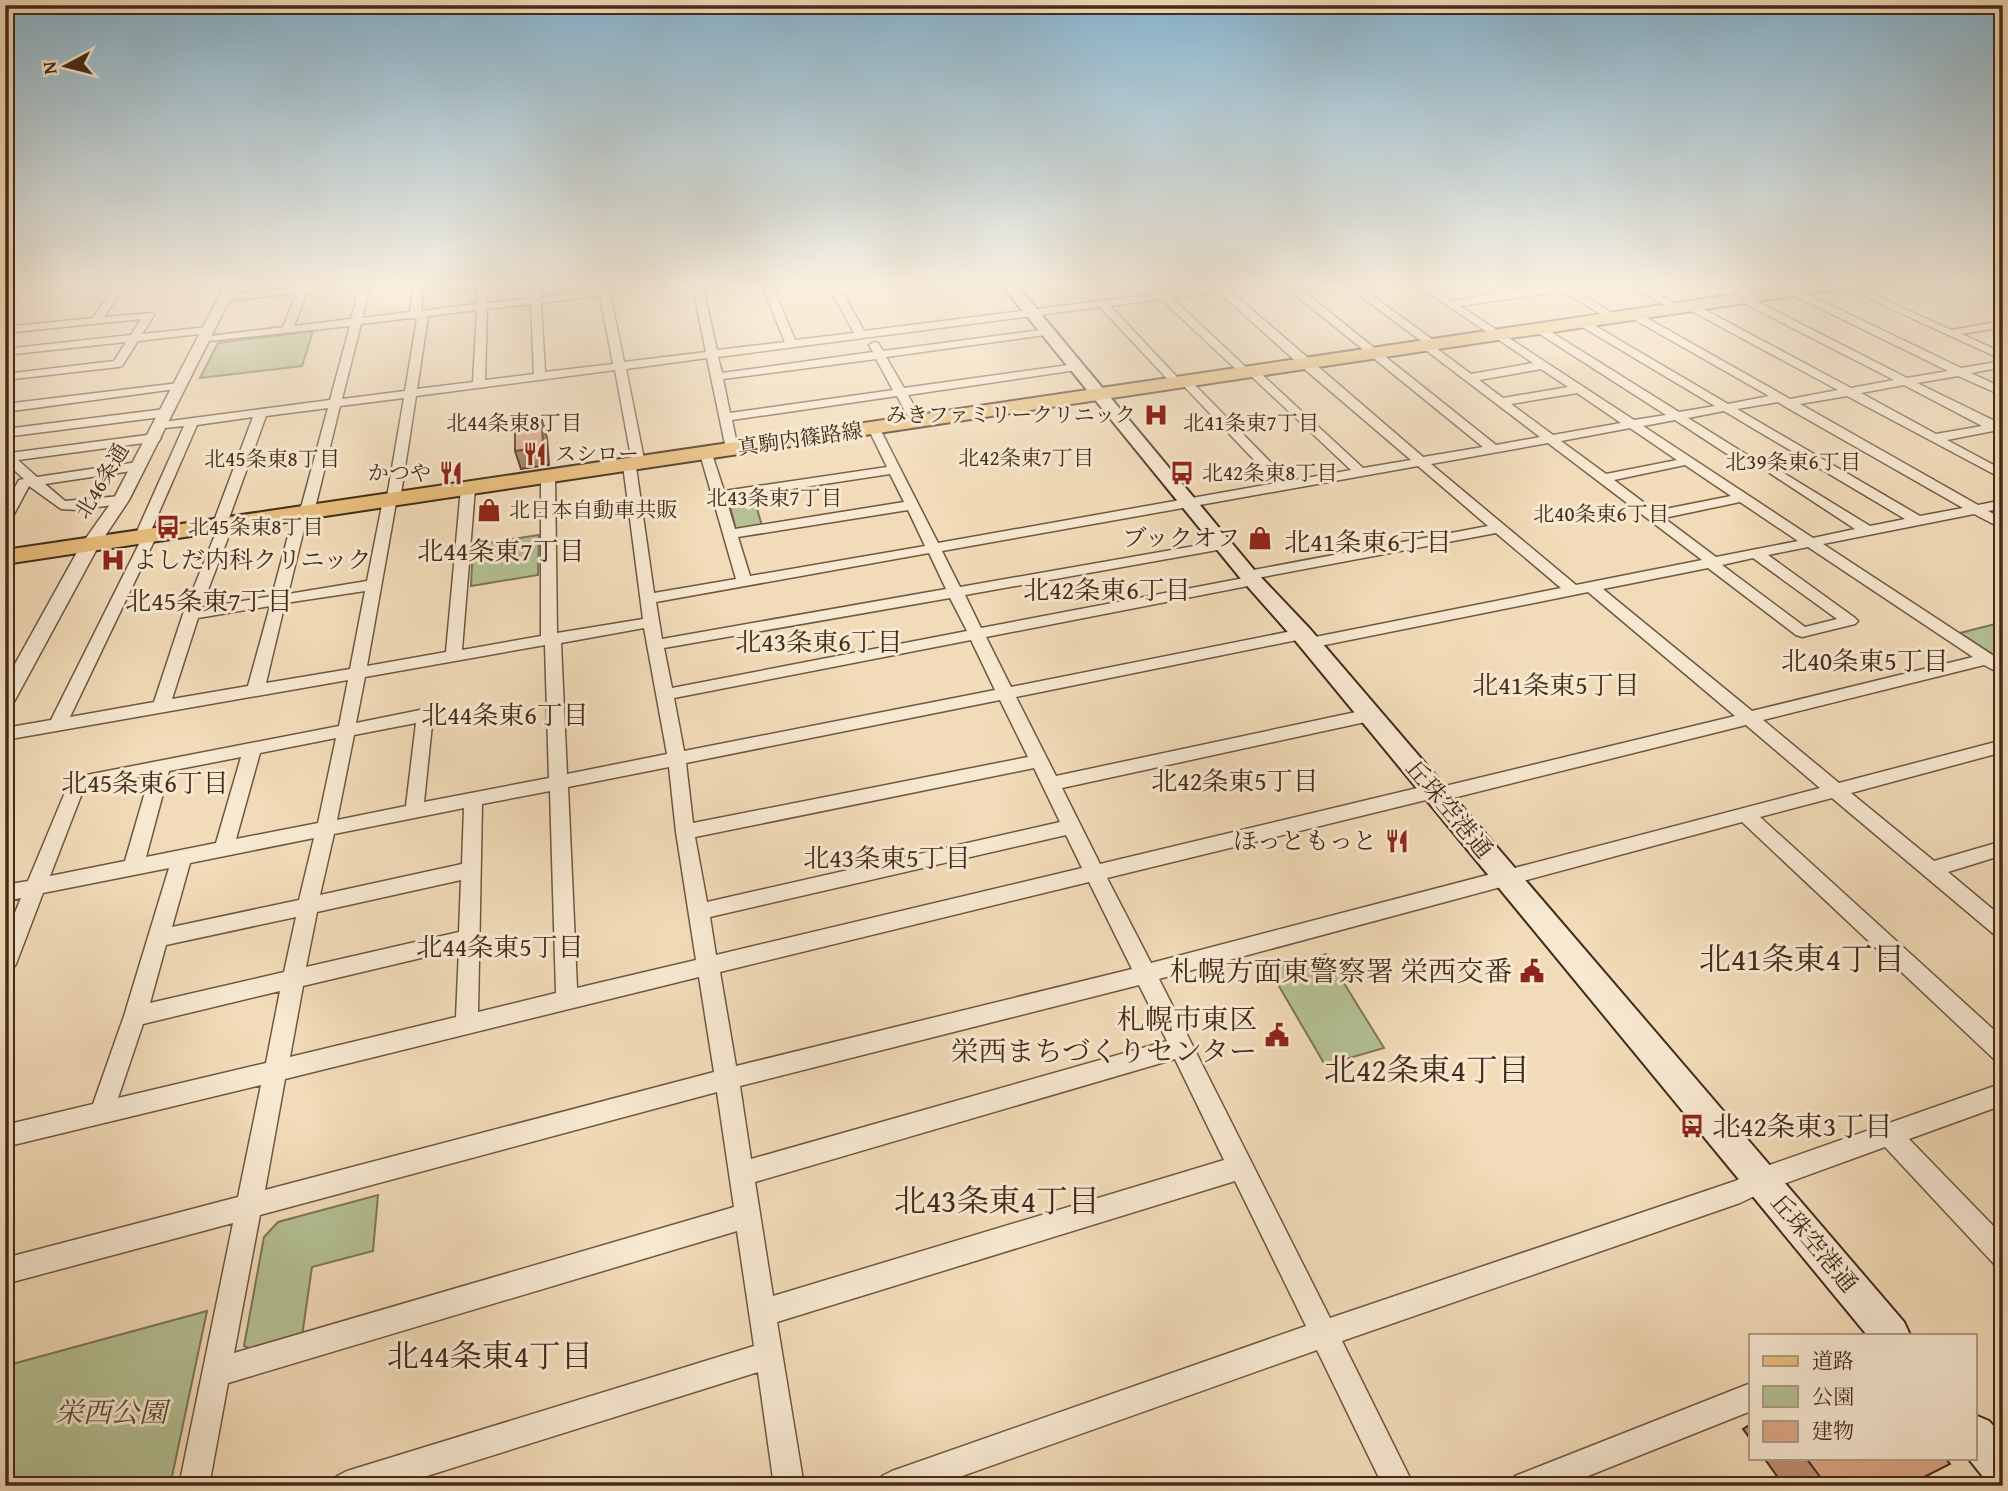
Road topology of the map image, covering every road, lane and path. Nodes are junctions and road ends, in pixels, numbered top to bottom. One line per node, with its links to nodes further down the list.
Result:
1 (126, 353): 33 (street)
2 (196, 353): 40 (street, 北46条通)
3 (347, 353): 49 (street)
4 (415, 353): 44 (street)
5 (480, 353): 39 (street)
6 (539, 353): 34 (street)
7 (618, 353): 28 (street)
8 (712, 353): 9 (street); 28 (street); 35 (street)
9 (716, 353)
10 (898, 353): 25 (street)
11 (1064, 353): 30 (main road, 丘珠空港通)
12 (1152, 353): 38 (street)
13 (1228, 353): 31 (street)
14 (1293, 353): 26 (street)
15 (1374, 353): 16 (main road, 真駒内篠路線); 26 (main road, 真駒内篠路線); 65 (street)
16 (1377, 353)
17 (1438, 353): 36 (street)
18 (1524, 353): 29 (street)
19 (1576, 353): 53 (street)
20 (1633, 353): 50 (street)
21 (1700, 353): 47 (street)
22 (1772, 353): 43 (street)
23 (1851, 353): 37 (street)
24 (1918, 353): 32 (street)
25 (880, 355): 35 (street); 42 (street)
26 (1306, 364): 31 (main road, 真駒内篠路線); 70 (street)
27 (2003, 364): 32 (street)
28 (621, 365): 34 (street); 71 (street)
29 (1543, 365): 36 (street); 41 (street)
30 (1076, 367): 42 (street); 46 (main road, 丘珠空港通)
31 (1250, 372): 38 (main road, 真駒内篠路線); 75 (street)
32 (1960, 373): 37 (street); 45 (street)
33 (5, 377)
34 (540, 377): 39 (street)
35 (716, 377): 54 (street)
36 (1468, 378): 48 (street)
37 (1905, 381): 43 (street); 60 (street)
38 (1181, 382): 46 (main road, 真駒内篠路線); 80 (street)
39 (479, 384): 44 (street)
40 (179, 386): 51 (street); 58 (street, 北46条通)
41 (1579, 389): 48 (street); 57 (street)
42 (902, 392): 54 (street); 56 (street)
43 (1849, 392): 47 (street); 63 (street)
44 (411, 393): 49 (street); 85 (street)
45 (2003, 393)
46 (1098, 394): 56 (main road, 真駒内篠路線); 86 (main road, 丘珠空港通)
47 (1784, 400): 50 (street); 89 (street)
48 (1500, 402): 62 (street)
49 (334, 403): 52 (street); 90 (street)
50 (1726, 407): 53 (street); 69 (street)
51 (5, 408)
52 (261, 413): 55 (street); 95 (street)
53 (1676, 416): 57 (street); 73 (street)
54 (727, 417): 64 (street)
55 (192, 422): 58 (street); 99 (street)
56 (917, 422): 59 (main road, 真駒内篠路線)
57 (1632, 424): 62 (street); 68 (street)
58 (160, 426): 61 (street); 67 (street); 72 (street, 北46条通)
59 (874, 428): 64 (main road, 真駒内篠路線); 74 (street)
60 (2000, 429): 63 (street)
61 (5, 433)
62 (1548, 438): 65 (street); 78 (street)
63 (1935, 438): 76 (street)
64 (732, 449): 66 (main road, 真駒内篠路線)
65 (1495, 450): 70 (street)
66 (706, 454): 71 (main road, 真駒内篠路線); 82 (street)
67 (7, 456): 79 (street)
68 (1688, 461): 78 (street); 83 (street)
69 (1815, 461): 93 (street); 97 (street)
70 (1422, 463): 75 (street); 96 (street)
71 (634, 464): 77 (main road, 真駒内篠路線); 113 (street)
72 (138, 466): 79 (street); 84 (street, 北46条通)
73 (1755, 466)
74 (894, 470): 82 (street); 88 (street)
75 (1361, 473): 80 (street)
76 (2003, 475)
77 (548, 477): 81 (main road, 真駒内篠路線); 118 (street)
78 (1602, 479): 91 (street)
79 (32, 481): 84 (street); 92 (street)
80 (1286, 486): 86 (street)
81 (468, 488): 85 (main road, 真駒内篠路線); 121 (street)
82 (718, 496): 98 (street)
83 (1744, 497): 91 (street); 100 (street)
84 (121, 500): 101 (street, 北46条通)
85 (392, 500): 90 (main road, 真駒内篠路線); 109 (street)
86 (1188, 504): 102 (main road, 丘珠空港通); 103 (street)
87 (2003, 504): 89 (street)
88 (911, 505): 98 (street); 103 (street)
89 (1975, 509): 93 (street); 94 (street)
90 (302, 514): 95 (main road, 真駒内篠路線); 114 (street)
91 (1652, 516): 106 (street)
92 (5, 518)
93 (1919, 521): 97 (street)
94 (2003, 525)
95 (223, 526): 99 (main road, 真駒内篠路線); 115 (street)
96 (1498, 528): 107 (street); 112 (street)
97 (1869, 532): 100 (street)
98 (730, 534): 108 (street)
99 (145, 537): 101 (main road, 真駒内篠路線); 132 (street)
100 (1814, 544): 104 (street); 122 (street)
101 (90, 545): 105 (main road, 真駒内篠路線); 128 (street, 北46条通)
102 (1223, 545): 107 (main road, 丘珠空港通); 111 (street)
103 (932, 548): 108 (street); 111 (street)
104 (1758, 555): 106 (street); 106 (street)
105 (5, 557)
106 (1714, 563): 110 (street)
107 (1251, 578): 117 (street); 119 (main road, 丘珠空港通)
108 (744, 582): 113 (street)
109 (372, 585): 114 (street); 123 (street)
110 (1593, 587): 112 (street); 131 (street)
111 (955, 591): 117 (street); 120 (street)
112 (1574, 591): 119 (street)
113 (648, 599): 116 (street)
114 (280, 600): 115 (street); 125 (street)
115 (191, 614): 129 (street)
116 (651, 622): 118 (street); 120 (street)
117 (976, 635): 126 (street); 127 (street)
118 (551, 639): 121 (street); 140 (street)
119 (1306, 639): 127 (street); 130 (main road, 丘珠空港通)
120 (655, 645): 126 (street)
121 (454, 656): 123 (street)
122 (1987, 659): 124 (street); 131 (street)
123 (359, 670): 125 (street); 133 (street)
124 (2003, 670)
125 (256, 689): 129 (street)
126 (667, 694): 137 (street)
127 (1005, 694): 137 (street); 138 (street)
128 (5, 700)
129 (162, 705): 132 (street)
130 (1370, 715): 141 (street); 143 (main road, 丘珠空港通)
131 (1747, 717): 142 (street); 143 (street)
132 (58, 724): 134 (street)
133 (347, 730): 136 (street); 145 (street); 148 (street)
134 (5, 734)
135 (2003, 746): 142 (street)
136 (252, 749): 139 (street); 151 (street)
137 (677, 759): 140 (street); 149 (street)
138 (1039, 761): 141 (street); 149 (street)
139 (161, 767): 153 (street); 158 (street)
140 (560, 784): 144 (street); 169 (street)
141 (1050, 784): 147 (street)
142 (1837, 791): 146 (street); 155 (street)
143 (1435, 793): 156 (street); 157 (main road, 丘珠空港通)
144 (473, 801): 145 (street); 154 (street)
145 (414, 813): 148 (street)
146 (1746, 815): 157 (street); 173 (street)
147 (1072, 827): 156 (street); 161 (street)
148 (327, 829): 151 (street); 160 (street)
149 (685, 832): 161 (street)
150 (2003, 848): 155 (street)
151 (224, 849): 152 (street)
152 (183, 858): 153 (street); 164 (street)
153 (133, 868): 158 (street)
154 (471, 870): 160 (street); 163 (street)
155 (1931, 870): 162 (street)
156 (1093, 871): 166 (street); 167 (street)
157 (1508, 879): 167 (street); 182 (main road, 丘珠空港通)
158 (38, 886): 159 (street); 165 (street)
159 (5, 893)
160 (308, 905): 164 (street); 168 (street)
161 (698, 912): 166 (street)
162 (2003, 930)
163 (470, 938): 168 (street); 171 (street)
164 (157, 939): 170 (street)
165 (5, 964)
166 (707, 966): 169 (street); 175 (street)
167 (1144, 974): 172 (street); 175 (street)
168 (293, 980): 170 (street); 174 (street)
169 (567, 1000): 171 (street)
170 (135, 1016): 177 (street)
171 (467, 1025): 174 (street)
172 (1181, 1047): 180 (street); 181 (street)
173 (2003, 1053)
174 (275, 1070): 177 (street); 183 (street)
175 (727, 1079): 181 (street); 183 (street)
176 (2003, 1094): 179 (street)
177 (101, 1112): 178 (street)
178 (5, 1136)
179 (1889, 1136): 182 (street); 185 (street)
180 (1240, 1167): 187 (street); 188 (street)
181 (741, 1174): 184 (street)
182 (1761, 1180): 188 (street); 189 (main road, 丘珠空港通)
183 (251, 1205): 186 (street); 191 (street)
184 (747, 1216): 187 (street); 191 (street)
185 (2003, 1255)
186 (5, 1271)
187 (762, 1313): 190 (street)
188 (1323, 1334): 198 (street); 199 (street)
189 (1890, 1334)
190 (769, 1355): 196 (street); 197 (street)
191 (217, 1373): 195 (street)
192 (1749, 1398): 200 (street)
193 (1976, 1436): 194 (main road)
194 (2003, 1468)
195 (194, 1486)
196 (347, 1486)
197 (789, 1486)
198 (892, 1486)
199 (1399, 1486)
200 (1525, 1486)

